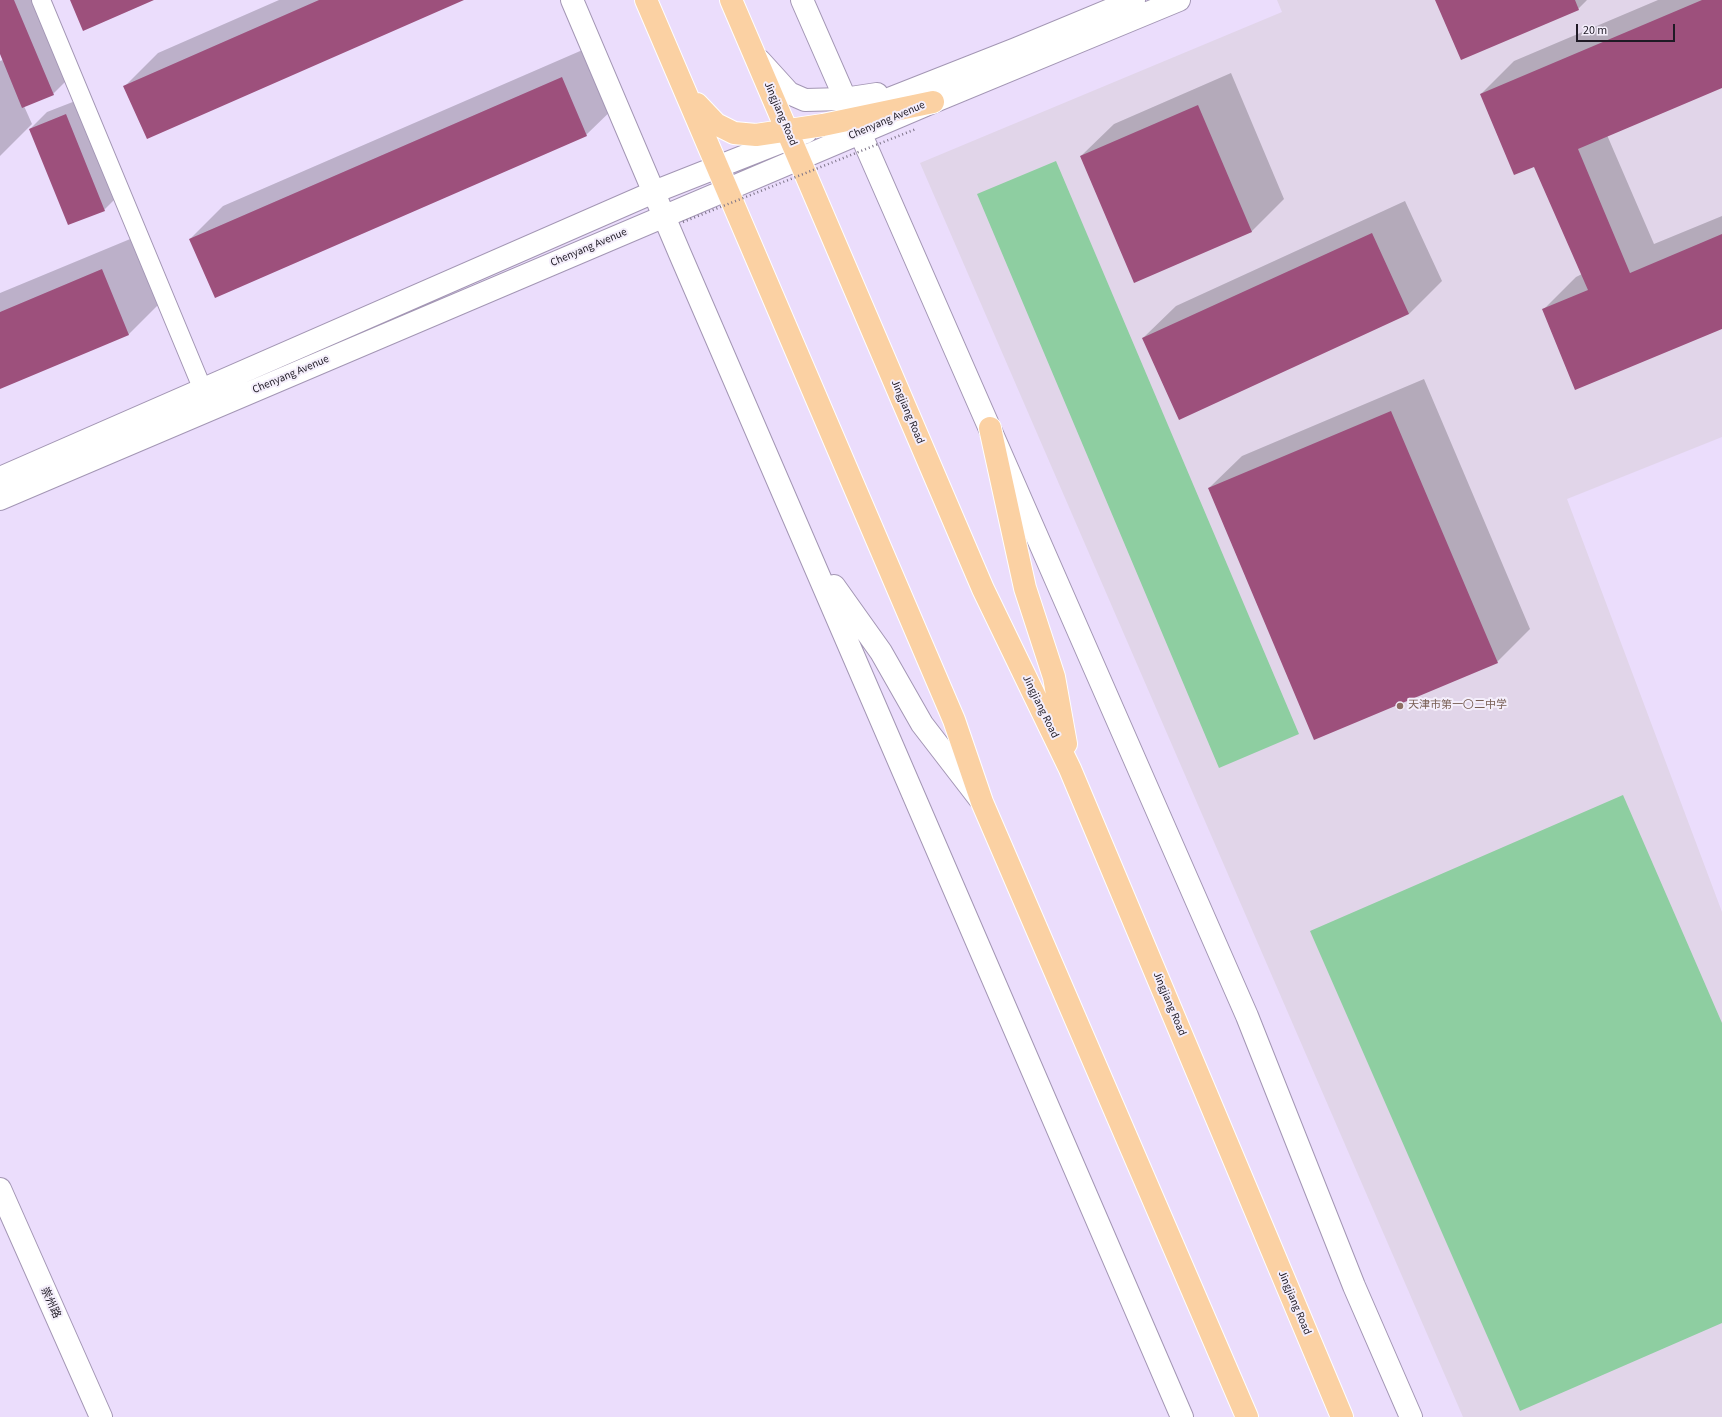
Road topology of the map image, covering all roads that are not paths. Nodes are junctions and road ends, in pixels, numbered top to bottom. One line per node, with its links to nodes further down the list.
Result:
1 (41, 0): 19 (lane)
2 (572, 0): 17 (street)
3 (646, 0): 9 (main road)
4 (731, 0): 8 (main road, Jingjiang Road)
5 (802, 0): 11 (street)
6 (1134, 0): 10 (street, Chenyang Avenue)
7 (1179, 0): 10 (street, Chenyang Avenue)
8 (754, 52): 11 (street); 13 (main road, Jingjiang Road)
9 (684, 87): 13 (main road); 15 (main road)
10 (927, 94): 11 (main road)
11 (852, 116): 12 (main road); 14 (street, Chenyang Avenue); 20 (street)
12 (822, 125): 13 (street, Chenyang Avenue)
13 (789, 135): 14 (main road, Jingjiang Road); 15 (street, Chenyang Avenue)
14 (799, 158): 16 (street, Chenyang Avenue); 24 (main road, Jingjiang Road)
15 (718, 166): 16 (main road); 17 (street, Chenyang Avenue)
16 (727, 189): 18 (street, Chenyang Avenue); 25 (main road)
17 (654, 192): 18 (street); 19 (street, Chenyang Avenue)
18 (673, 219): 22 (street, Chenyang Avenue); 23 (street)
19 (203, 390): 21 (street, Chenyang Avenue)
20 (990, 428): 24 (main road); 31 (street)
21 (0, 478)
22 (0, 499)
23 (808, 549): 25 (street); 28 (street)
24 (1070, 769): 30 (main road, Jingjiang Road)
25 (982, 802): 29 (main road)
26 (0, 1189): 27 (street, 崇州路)
27 (101, 1417)
28 (1182, 1417)
29 (1246, 1417)
30 (1342, 1417)
31 (1411, 1417)

